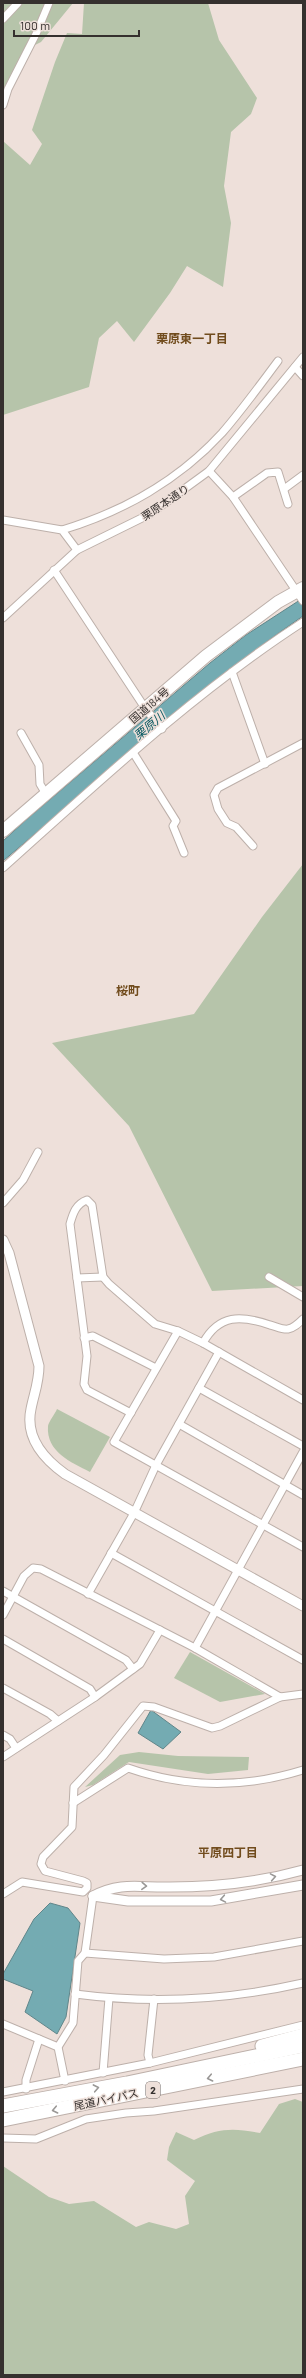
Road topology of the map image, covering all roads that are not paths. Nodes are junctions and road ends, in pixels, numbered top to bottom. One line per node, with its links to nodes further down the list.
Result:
1 (18, 3): 3 (street)
2 (49, 3): 4 (street)
3 (3, 20)
4 (3, 105)
5 (303, 357): 7 (street, 栗原本通り)
6 (278, 361): 15 (street)
7 (295, 367): 8 (street); 9 (street, 栗原本通り)
8 (303, 376)
9 (209, 471): 12 (street); 16 (street, 栗原本通り)
10 (303, 475): 11 (street)
11 (284, 489): 12 (street); 13 (street)
12 (233, 497): 18 (street)
13 (288, 504)
14 (3, 520): 15 (street)
15 (62, 530): 16 (street)
16 (76, 550): 17 (street, 栗原本通り)
17 (54, 570): 19 (street, 栗原本通り); 22 (street)
18 (301, 595): 22 (highway, 国道184号)
19 (3, 618)
20 (303, 622): 21 (street)
21 (232, 672): 23 (street); 27 (street)
22 (147, 711): 23 (street); 28 (highway, 国道184号)
23 (161, 728): 26 (street)
24 (21, 733): 28 (street)
25 (303, 743): 27 (street)
26 (134, 754): 31 (street); 32 (street)
27 (265, 764): 30 (street)
28 (46, 794): 29 (highway, 国道184号)
29 (3, 831)
30 (252, 846)
31 (184, 853)
32 (3, 868)
33 (38, 1152): 34 (street)
34 (3, 1203)
35 (3, 1240): 55 (street)
36 (269, 1277): 39 (street)
37 (77, 1278): 38 (street); 38 (street); 42 (street)
38 (103, 1278): 41 (street)
39 (303, 1297)
40 (303, 1319): 43 (street)
41 (178, 1331): 43 (street); 45 (street)
42 (84, 1338): 45 (street); 48 (street)
43 (203, 1343): 44 (street)
44 (219, 1352): 46 (street); 47 (street)
45 (156, 1368): 48 (street)
46 (199, 1388): 49 (street); 50 (street)
47 (303, 1400)
48 (130, 1413): 52 (street)
49 (179, 1424): 52 (street); 53 (street)
50 (303, 1446)
51 (303, 1452): 53 (street)
52 (156, 1465): 55 (street); 56 (street)
53 (285, 1485): 54 (street); 56 (street)
54 (303, 1495)
55 (134, 1513): 58 (street); 59 (street)
56 (263, 1525): 57 (street); 59 (street)
57 (303, 1548)
58 (111, 1554): 61 (street); 64 (street)
59 (238, 1570): 63 (street); 64 (street)
60 (3, 1591): 62 (street)
61 (88, 1594): 62 (street); 66 (street)
62 (13, 1597): 65 (street); 70 (street)
63 (303, 1606)
64 (214, 1612): 68 (street); 69 (street)
65 (3, 1615)
66 (160, 1630): 68 (street); 70 (street)
67 (3, 1639): 73 (street)
68 (195, 1648): 74 (street)
69 (303, 1660)
70 (133, 1669): 73 (street)
71 (3, 1688): 75 (street)
72 (303, 1694): 74 (street)
73 (95, 1697): 75 (street)
74 (280, 1697): 80 (street)
75 (58, 1721): 77 (street)
76 (3, 1735): 77 (street)
77 (16, 1748): 78 (street)
78 (3, 1757)
79 (303, 1770): 80 (street)
80 (73, 1803): 84 (street)
81 (302, 1872): 82 (street, one-way to 81)
82 (127, 1885): 85 (street); 86 (street)
83 (303, 1885): 86 (street, one-way to 86)
84 (3, 1894)
85 (93, 1896): 86 (street); 88 (street)
86 (128, 1901)
87 (303, 1941): 88 (street)
88 (85, 1953): 90 (street)
89 (303, 1983): 92 (street)
90 (75, 1994): 91 (street); 98 (street)
91 (109, 1998): 92 (street); 102 (street)
92 (154, 1999): 100 (street)
93 (3, 2025): 96 (street)
94 (303, 2025): 100 (street)
95 (303, 2035): 105 (highway)
96 (39, 2039): 98 (street); 106 (street)
97 (303, 2046): 105 (highway, 尾道バイパス / 2)
98 (58, 2047): 104 (street)
99 (303, 2059): 103 (highway, 尾道バイパス / 2)
100 (150, 2063): 102 (street)
101 (303, 2065): 103 (highway)
102 (103, 2073): 104 (street)
103 (232, 2073): 110 (highway, 尾道バイパス / 2, one-way to 110)
104 (65, 2081): 106 (street)
105 (127, 2083): 109 (highway, 尾道バイパス / 2, one-way to 105)
106 (26, 2089): 108 (street)
107 (303, 2089): 111 (street)
108 (3, 2092)
109 (3, 2106)
110 (3, 2120)
111 (3, 2138)

